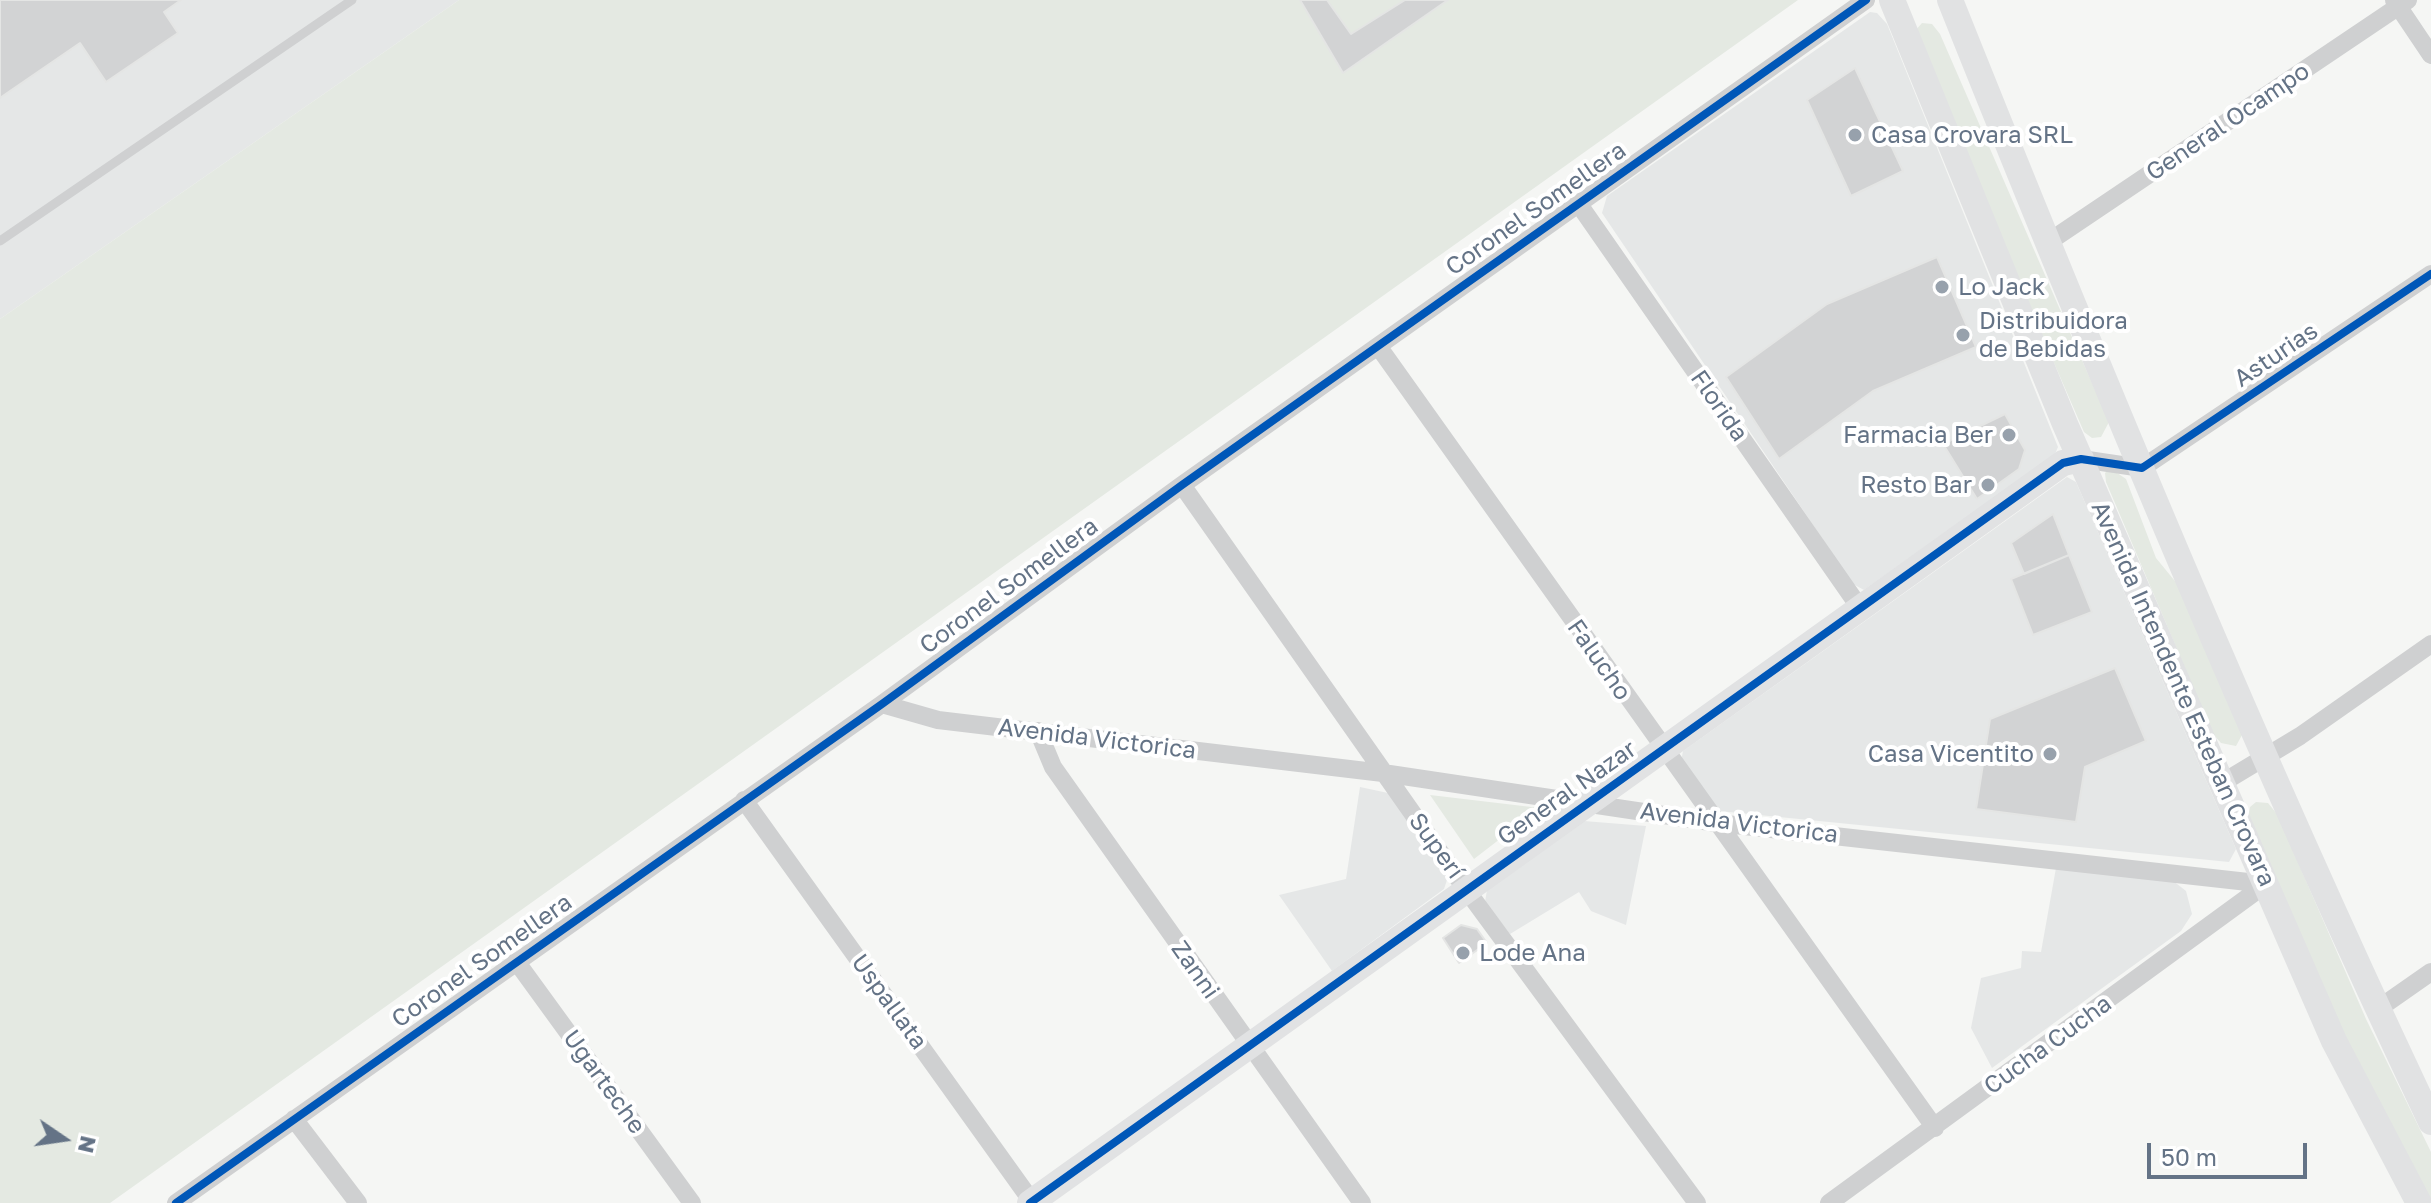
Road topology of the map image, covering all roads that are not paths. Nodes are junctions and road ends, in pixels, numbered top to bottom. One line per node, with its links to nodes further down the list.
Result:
1 (352, 0): 8 (lane)
2 (1866, 0): 7 (street, Coronel Somellera)
3 (1892, 0): 12 (main road, Avenida Intendente Esteban Crovara)
4 (1950, 0): 9 (main road, Avenida Intendente Esteban Crovara)
5 (2400, 2): 6 (street); 9 (street, General Ocampo)
6 (2431, 55)
7 (1578, 203): 11 (street, Coronel Somellera); 15 (street, Florida)
8 (0, 241)
9 (2047, 243): 13 (main road, Avenida Intendente Esteban Crovara)
10 (2431, 274): 13 (street, Asturias)
11 (1378, 346): 14 (street, Coronel Somellera); 19 (street, Falucho)
12 (2081, 459): 13 (street); 15 (main road, General Nazar); 22 (main road, Avenida Intendente Esteban Crovara)
13 (2142, 468): 20 (main road, Avenida Intendente Esteban Crovara)
14 (1182, 485): 17 (street, Coronel Somellera); 21 (street, Superí)
15 (1860, 608): 19 (main road, General Nazar)
16 (2431, 644): 20 (street)
17 (882, 704): 18 (street, Avenida Victorica); 23 (street, Coronel Somellera)
18 (1038, 731): 21 (street, Avenida Victorica); 31 (street, Zanni)
19 (1663, 750): 24 (main road, General Nazar); 25 (street, Falucho)
20 (2265, 757): 22 (street); 30 (main road, Avenida Intendente Esteban Crovara)
21 (1383, 773): 24 (street, Avenida Victorica); 27 (street, Superí)
22 (2222, 783): 26 (main road, Avenida Intendente Esteban Crovara)
23 (744, 800): 28 (street, Coronel Somellera); 35 (street, Uspallata)
24 (1586, 802): 25 (street, Avenida Victorica); 27 (main road, General Nazar)
25 (1717, 823): 26 (street, Avenida Victorica); 34 (street, Falucho)
26 (2266, 884): 34 (street, Cucha Cucha); 42 (main road, Avenida Intendente Esteban Crovara)
27 (1465, 888): 31 (main road, General Nazar); 40 (street, Superí)
28 (516, 961): 32 (street, Coronel Somellera); 38 (street, Ugarteche)
29 (2431, 972): 30 (street)
30 (2378, 1009): 33 (main road, Avenida Intendente Esteban Crovara)
31 (1248, 1045): 35 (main road, General Nazar); 39 (street, Zanni)
32 (294, 1119): 36 (street, Coronel Somellera); 37 (street)
33 (2431, 1122)
34 (1935, 1128): 41 (street, Cucha Cucha)
35 (1032, 1202)
36 (176, 1203)
37 (358, 1203)
38 (692, 1203)
39 (1362, 1203)
40 (1697, 1203)
41 (1829, 1203)
42 (2419, 1203)

